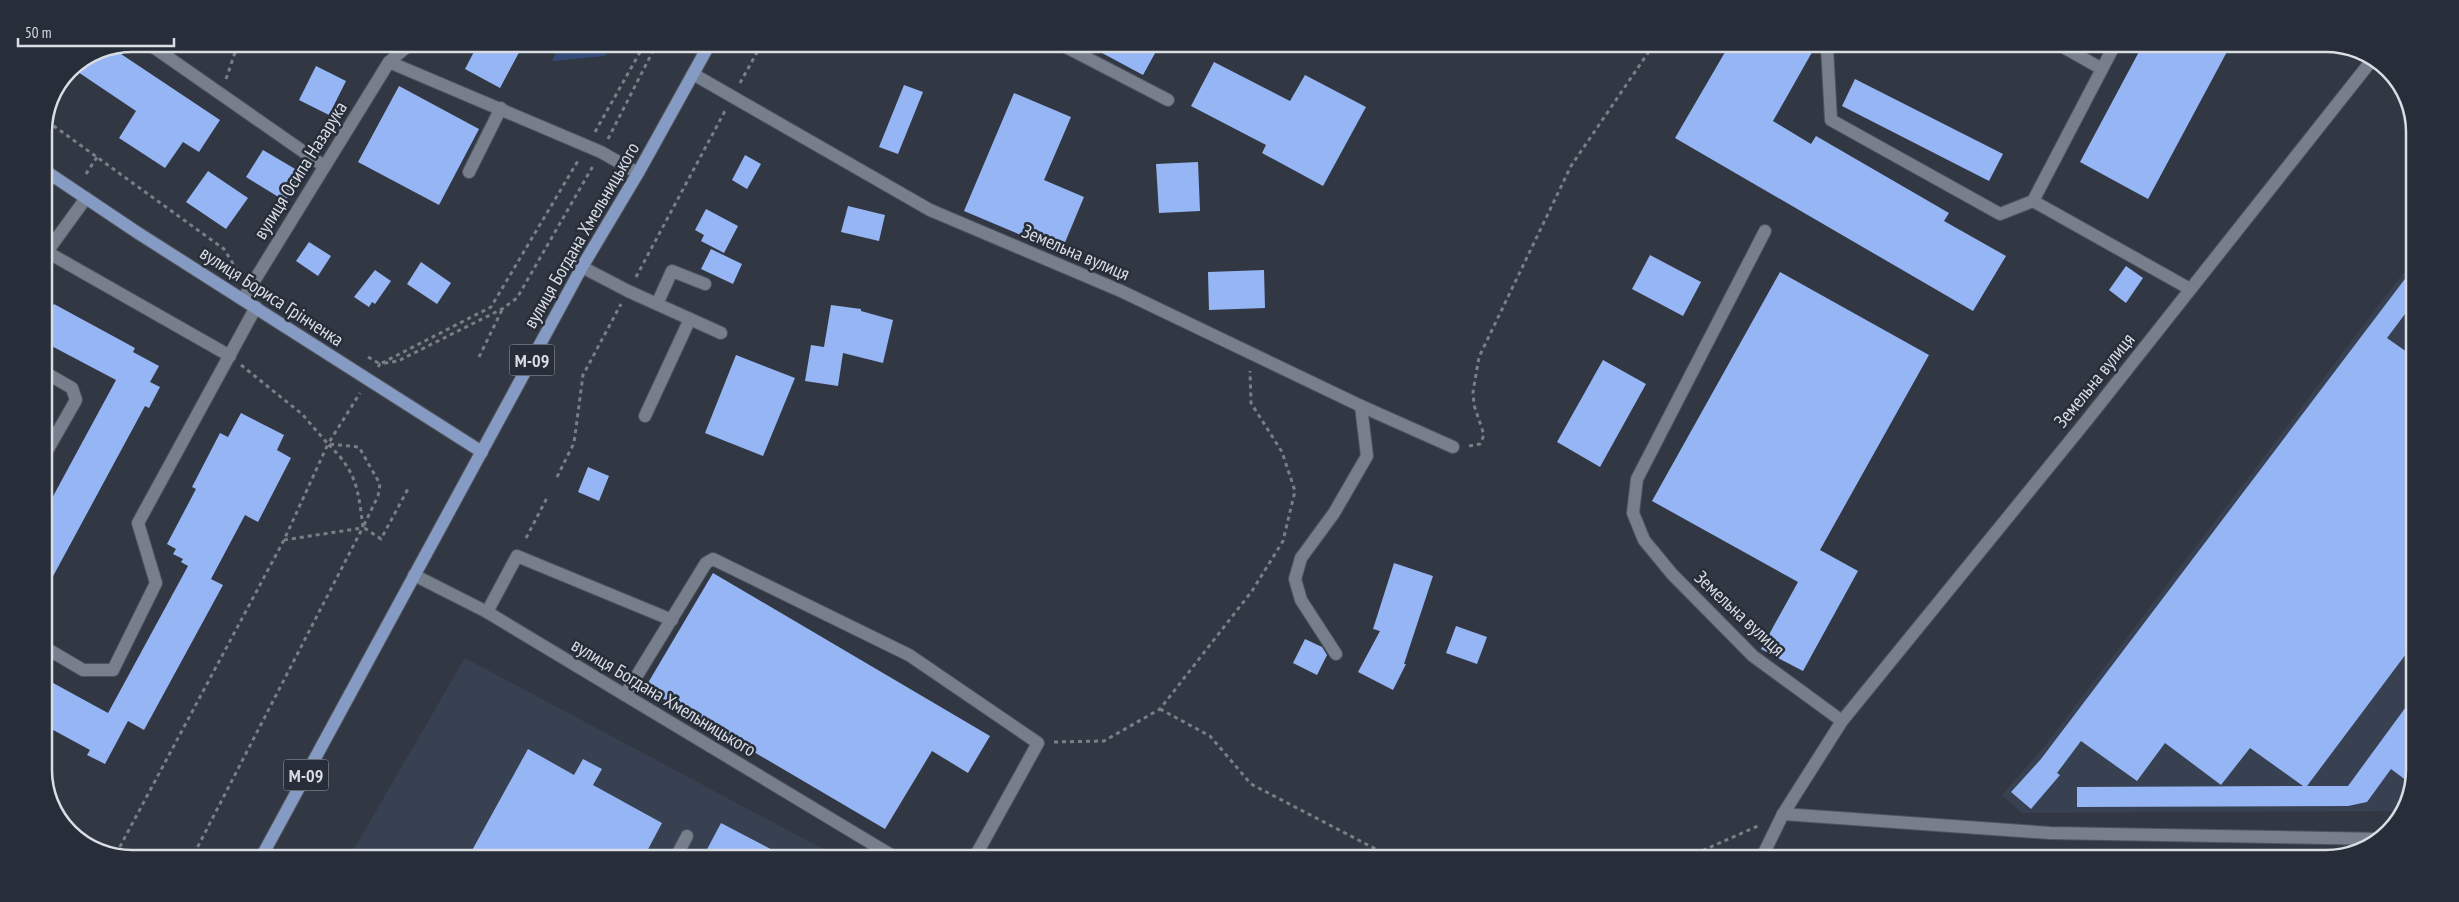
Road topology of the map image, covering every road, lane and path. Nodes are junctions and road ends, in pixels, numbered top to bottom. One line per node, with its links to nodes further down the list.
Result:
1 (160, 52): 17 (street)
2 (235, 52): 17 (path)
3 (401, 52): 13 (street, вулиця Осипа Назарука)
4 (640, 52): 22 (path)
5 (651, 52): 23 (path)
6 (705, 52): 16 (main road, вулиця Богдана Хмельницького / М-09)
7 (756, 52): 18 (path)
8 (1076, 52): 19 (street)
9 (1649, 52): 56 (path)
10 (1826, 52): 31 (street)
11 (2072, 52): 15 (street)
12 (2111, 52): 15 (street)
13 (389, 62): 20 (street); 25 (street, вулиця Осипа Назарука)
14 (2368, 65): 37 (street, Земельна вулиця)
15 (2102, 69): 31 (street)
16 (693, 74): 18 (street, Земельна вулиця); 27 (main road, вулиця Богдана Хмельницького / М-09)
17 (220, 94): 25 (street)
18 (733, 97): 38 (path); 45 (street, Земельна вулиця)
19 (1168, 100)
20 (501, 108): 22 (street); 26 (street)
21 (53, 125): 24 (path)
22 (586, 146): 23 (street); 49 (path)
23 (601, 152): 27 (street); 42 (path)
24 (97, 157): 28 (path); 39 (path)
25 (324, 166): 39 (street, вулиця Осипа Назарука)
26 (469, 172)
27 (638, 172): 35 (main road, вулиця Богдана Хмельницького / М-09)
28 (86, 174)
29 (52, 175): 30 (main road, вулиця Бориса Грінченка)
30 (86, 198): 33 (street); 39 (main road, вулиця Бориса Грінченка)
31 (2033, 202): 37 (street)
32 (1765, 231): 71 (street, Земельна вулиця)
33 (52, 244)
34 (52, 258): 47 (street)
35 (582, 267): 38 (street); 57 (main road, вулиця Богдана Хмельницького / М-09)
36 (705, 284): 40 (street)
37 (2190, 289): 71 (street, Земельна вулиця)
38 (628, 291): 40 (street); 58 (path)
39 (246, 294): 41 (main road, вулиця Бориса Грінченка)
40 (657, 304): 43 (street)
41 (256, 308): 47 (street); 51 (main road, вулиця Бориса Грінченка)
42 (502, 309): 48 (path); 49 (path)
43 (690, 319): 44 (street); 53 (street)
44 (721, 333)
45 (1250, 352): 52 (street, Земельна вулиця); 70 (path)
46 (364, 355): 49 (path)
47 (230, 356): 55 (path); 67 (street)
48 (479, 357)
49 (380, 364): 51 (path)
50 (52, 377): 54 (street)
51 (368, 380): 55 (path); 57 (main road, вулиця Бориса Грінченка)
52 (1361, 406): 56 (street, Земельна вулиця); 68 (street)
53 (645, 416)
54 (52, 441)
55 (328, 444): 61 (path); 61 (path); 63 (path)
56 (1453, 447)
57 (482, 452): 64 (main road, вулиця Богдана Хмельницького / М-09)
58 (557, 477)
59 (409, 487): 61 (path)
60 (548, 496): 62 (path)
61 (363, 527): 63 (path); 77 (path)
62 (526, 538)
63 (284, 540): 76 (path)
64 (414, 575): 65 (street, вулиця Богдана Хмельницького); 78 (main road, вулиця Богдана Хмельницького / М-09)
65 (487, 612): 66 (street); 69 (street, вулиця Богдана Хмельницького)
66 (672, 620): 69 (street); 72 (street)
67 (53, 652)
68 (1336, 654)
69 (625, 695): 80 (street, вулиця Богдана Хмельницького)
70 (1160, 709): 72 (path); 82 (path)
71 (1842, 720): 73 (street, Земельна вулиця)
72 (1038, 743): 81 (street)
73 (1783, 814): 75 (street); 83 (path); 84 (street, Земельна вулиця)
74 (687, 836): 79 (street)
75 (2366, 839)
76 (119, 848)
77 (196, 850)
78 (265, 850)
79 (680, 850)
80 (883, 850)
81 (979, 850)
82 (1378, 850)
83 (1703, 850)
84 (1765, 850)

